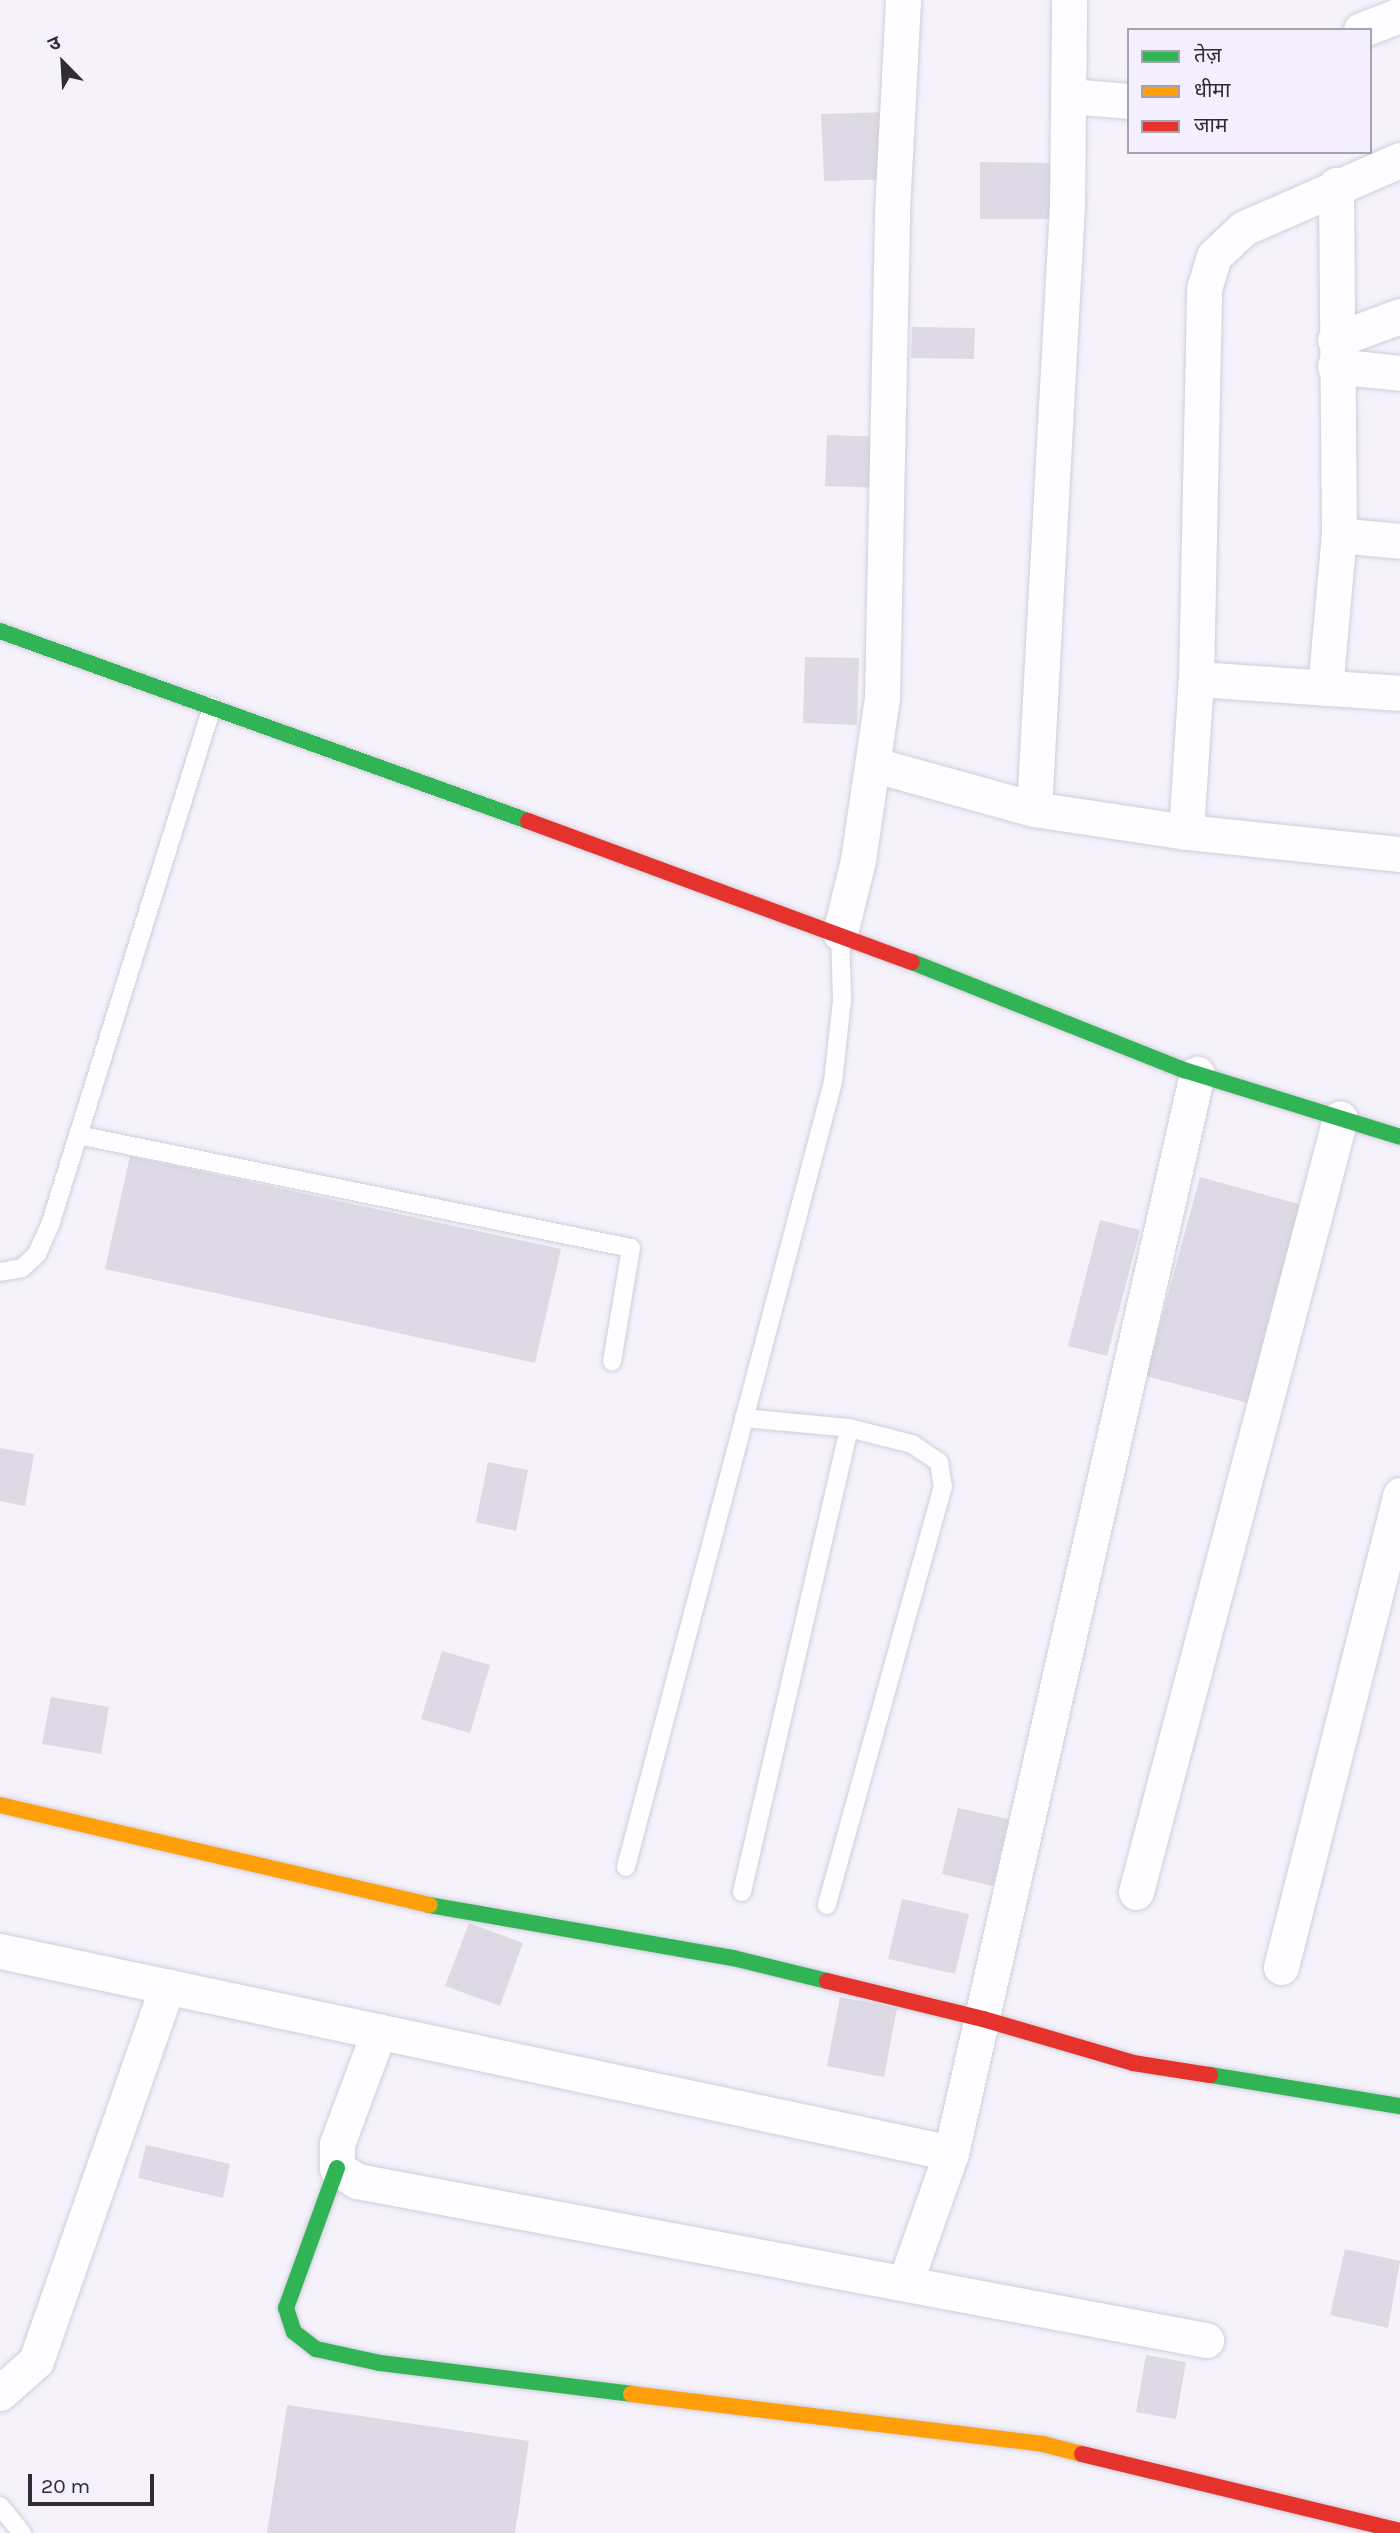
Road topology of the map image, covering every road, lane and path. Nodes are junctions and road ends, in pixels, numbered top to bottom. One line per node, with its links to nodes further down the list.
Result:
1 (903, 0): 19 (street)
2 (1069, 0): 5 (street)
3 (1400, 15): 4 (street)
4 (1366, 28)
5 (1068, 96): 6 (street); 20 (street)
6 (1127, 102)
7 (1400, 160): 8 (street)
8 (1336, 185): 10 (street); 15 (street)
9 (1400, 316): 10 (street)
10 (1335, 353): 11 (street); 12 (street)
11 (1400, 373)
12 (1339, 535): 13 (street); 16 (street)
13 (1400, 541)
14 (0, 631): 18 (street)
15 (1195, 679): 16 (street); 21 (street)
16 (1325, 688): 17 (street)
17 (1400, 693)
18 (212, 707): 23 (street); 26 (lane)
19 (875, 765): 20 (street); 23 (street)
20 (1034, 809): 21 (street)
21 (1186, 832): 22 (street)
22 (1400, 854)
23 (840, 933): 24 (street); 30 (lane)
24 (1197, 1074): 25 (street); 41 (street)
25 (1340, 1118): 27 (street); 36 (street)
26 (78, 1135): 28 (lane); 29 (lane)
27 (1400, 1137)
28 (0, 1272)
29 (612, 1361)
30 (744, 1419): 31 (lane); 34 (lane)
31 (849, 1428): 35 (lane); 37 (lane)
32 (1400, 1495): 39 (street)
33 (0, 1805): 41 (street)
34 (626, 1867)
35 (742, 1892)
36 (1136, 1892)
37 (827, 1905)
38 (0, 1951): 40 (street)
39 (1281, 1967)
40 (167, 1986): 42 (street); 48 (street)
41 (982, 2019): 43 (street); 44 (street)
42 (379, 2031): 44 (street); 45 (street)
43 (1400, 2106)
44 (951, 2153): 46 (street)
45 (337, 2168): 46 (street); 50 (street)
46 (905, 2283): 47 (street)
47 (1206, 2340)
48 (0, 2393)
49 (0, 2506): 51 (lane)
50 (1400, 2531)
51 (22, 2533)

